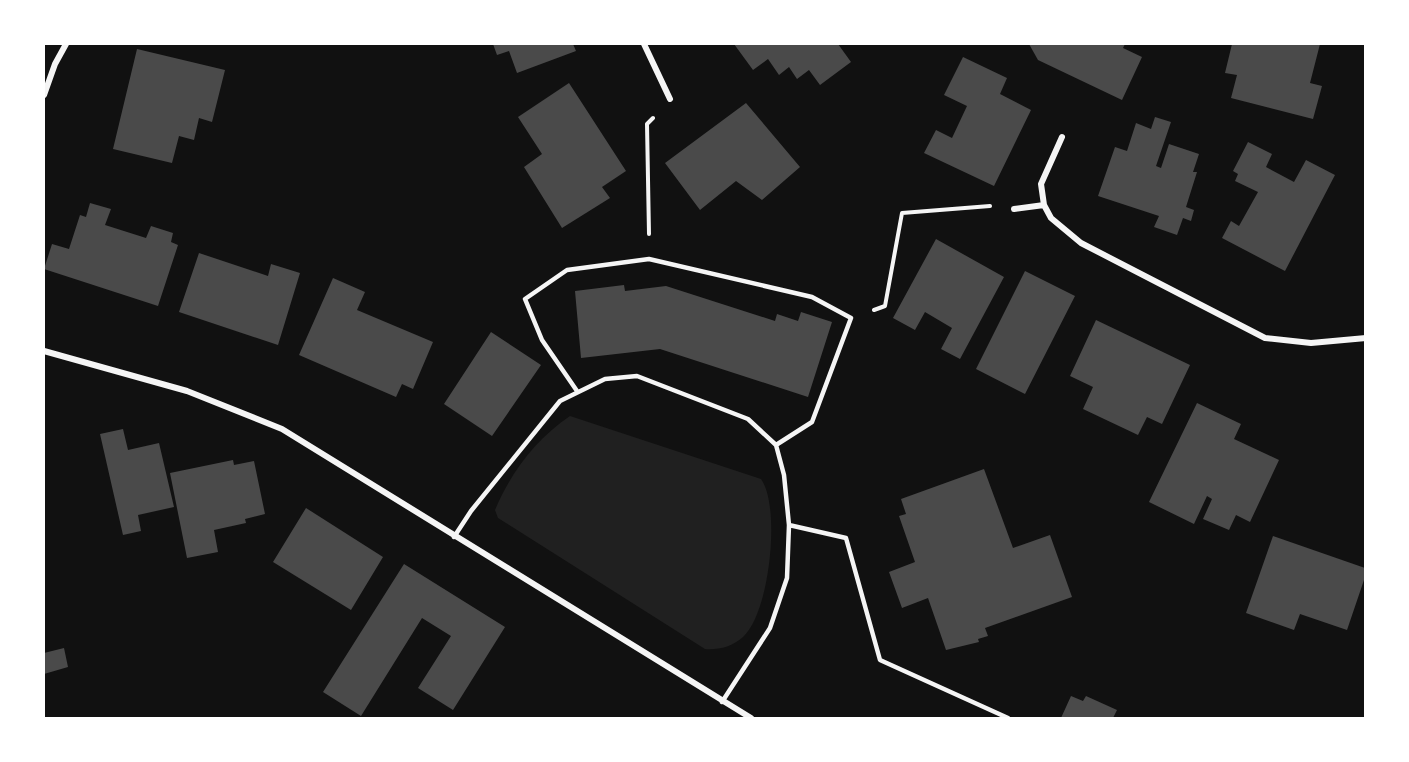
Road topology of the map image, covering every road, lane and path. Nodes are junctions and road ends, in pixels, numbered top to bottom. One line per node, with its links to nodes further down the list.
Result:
1 (66, 44): 3 (street)
2 (644, 44): 4 (street)
3 (44, 95)
4 (670, 99): 8 (path)
5 (1062, 137): 6 (street)
6 (1044, 205): 7 (street); 10 (street)
7 (1014, 209): 9 (path)
8 (649, 259): 9 (lane); 12 (lane)
9 (851, 318): 13 (lane)
10 (1365, 338)
11 (44, 351): 15 (street)
12 (577, 391): 13 (lane); 15 (lane)
13 (776, 445): 14 (lane)
14 (789, 525): 16 (lane); 18 (lane)
15 (454, 537): 16 (street)
16 (722, 702): 17 (street)
17 (751, 718)
18 (1008, 718)

